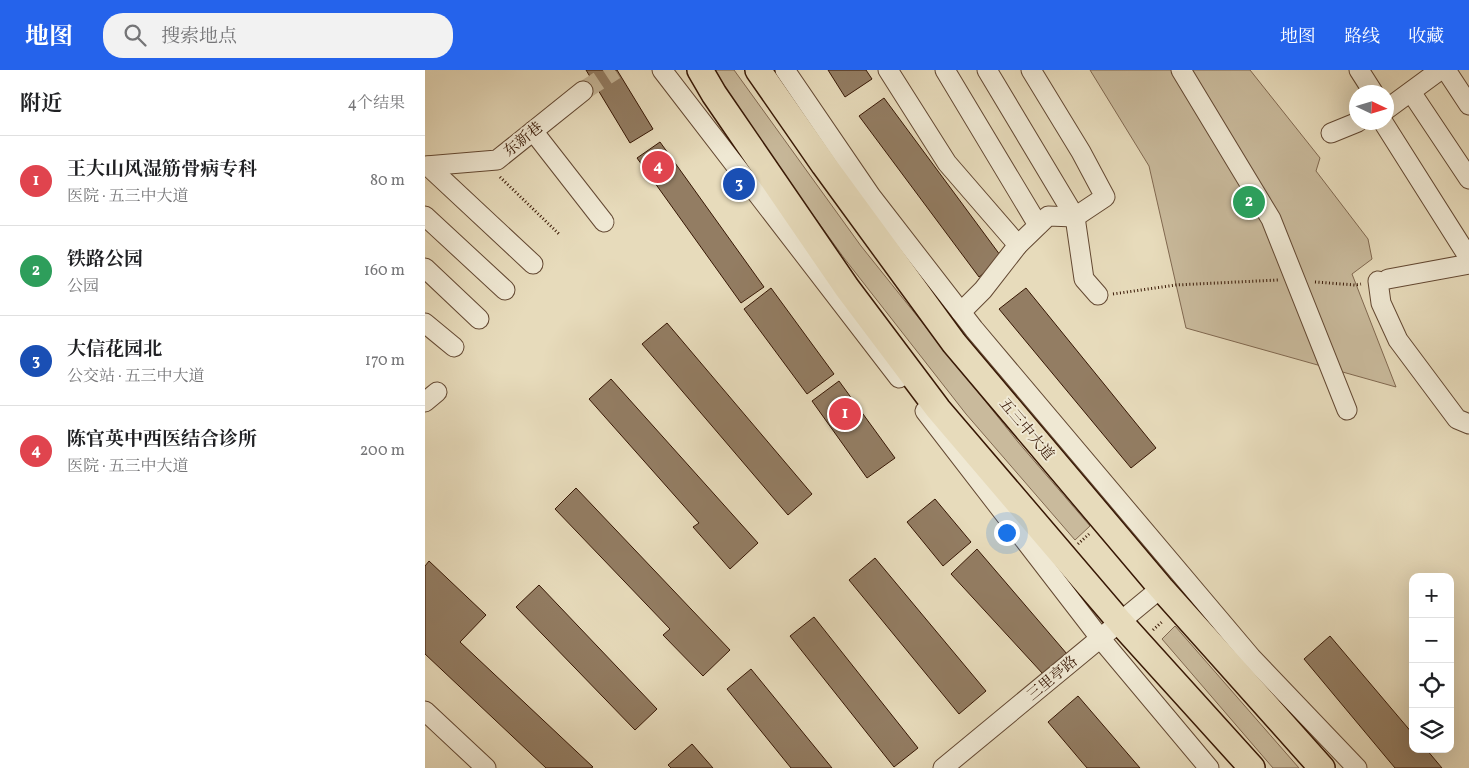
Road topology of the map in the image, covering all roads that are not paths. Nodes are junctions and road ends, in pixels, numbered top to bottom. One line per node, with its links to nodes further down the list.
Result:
1 (662, 70): 42 (street)
2 (700, 70): 41 (main road)
3 (758, 70): 40 (main road, 五三中大道)
4 (785, 70): 34 (street)
5 (888, 70): 27 (street)
6 (945, 70): 26 (street)
7 (987, 70): 24 (street)
8 (1031, 70): 24 (street)
9 (1181, 70): 38 (street)
10 (1359, 70): 12 (street)
11 (1437, 71): 14 (street); 16 (street)
12 (1369, 85)
13 (583, 91): 19 (street, 东新巷)
14 (1411, 92): 15 (street); 22 (street)
15 (1394, 104)
16 (1469, 105)
17 (1349, 126): 20 (street)
18 (1388, 130): 28 (street)
19 (533, 131): 21 (street, 东新巷); 25 (street)
20 (1331, 133)
21 (427, 166): 29 (street)
22 (1469, 179)
23 (425, 216): 32 (street)
24 (1075, 217): 26 (street); 33 (street)
25 (604, 222)
26 (1038, 225): 27 (street)
27 (1018, 245): 34 (street)
28 (1469, 258)
29 (533, 264)
30 (1469, 264): 39 (street)
31 (425, 268): 35 (street)
32 (505, 290)
33 (1098, 296)
34 (961, 312): 49 (street)
35 (479, 319)
36 (425, 323): 37 (street)
37 (454, 347)
38 (1347, 410)
39 (1469, 424)
40 (1161, 588): 41 (street, 三里亭路); 48 (main road, 五三中大道)
41 (1120, 622): 42 (street, 三里亭路); 44 (main road)
42 (1101, 638): 46 (street, 三里亭路); 47 (street)
43 (425, 711): 45 (street)
44 (1242, 765)
45 (486, 768)
46 (943, 768)
47 (1209, 768)
48 (1322, 768)
49 (1357, 768)

